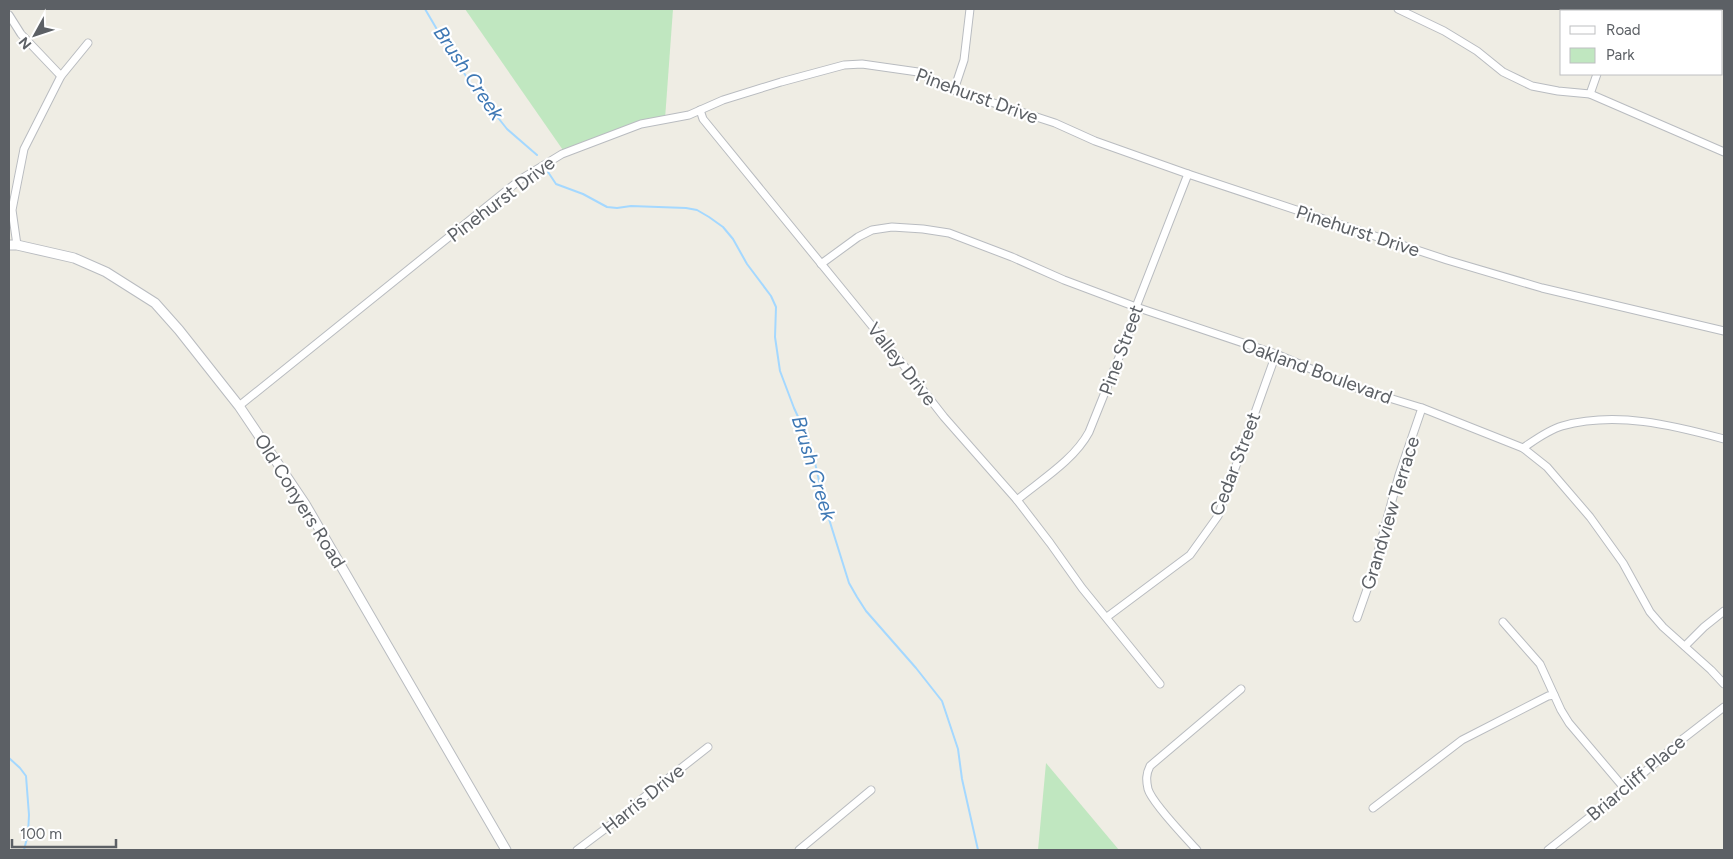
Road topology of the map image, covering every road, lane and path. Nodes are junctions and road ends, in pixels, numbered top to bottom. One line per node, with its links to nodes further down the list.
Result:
1 (970, 9): 7 (street)
2 (1398, 9): 8 (street)
3 (9, 15): 6 (street)
4 (88, 43): 6 (street)
5 (1597, 75): 8 (street)
6 (61, 76): 12 (street)
7 (954, 90): 9 (street, Pinehurst Drive); 11 (street, Pinehurst Drive)
8 (1590, 94): 10 (street)
9 (700, 110): 13 (street, Valley Drive); 17 (street, Pinehurst Drive)
10 (1724, 152)
11 (1188, 174): 14 (street, Pine Street); 15 (street, Pinehurst Drive)
12 (13, 245): 17 (street, Old Conyers Road)
13 (821, 264): 14 (street, Oakland Boulevard); 21 (street, Valley Drive)
14 (1136, 307): 16 (street, Oakland Boulevard); 21 (street, Pine Street)
15 (1724, 331)
16 (1276, 354): 18 (street, Oakland Boulevard); 23 (street, Cedar Street)
17 (239, 406): 36 (street, Old Conyers Road)
18 (1422, 408): 20 (street, Oakland Boulevard); 24 (street, Grandview Terrace)
19 (1724, 439): 20 (street)
20 (1523, 448): 26 (street, Oakland Boulevard)
21 (1017, 500): 23 (street, Valley Drive)
22 (1724, 611): 26 (street)
23 (1107, 617): 27 (street, Valley Drive)
24 (1357, 618)
25 (1503, 622): 30 (street)
26 (1685, 646): 28 (street, Oakland Boulevard)
27 (1160, 684)
28 (1724, 684)
29 (1241, 689): 39 (street)
30 (1554, 695): 33 (street); 35 (street)
31 (1724, 707): 33 (street, Briarcliff Place)
32 (708, 747): 37 (street, Harris Drive)
33 (1625, 789): 40 (street, Briarcliff Place)
34 (871, 790): 38 (street)
35 (1374, 808)
36 (506, 850)
37 (577, 850)
38 (799, 850)
39 (1197, 850)
40 (1548, 850)

